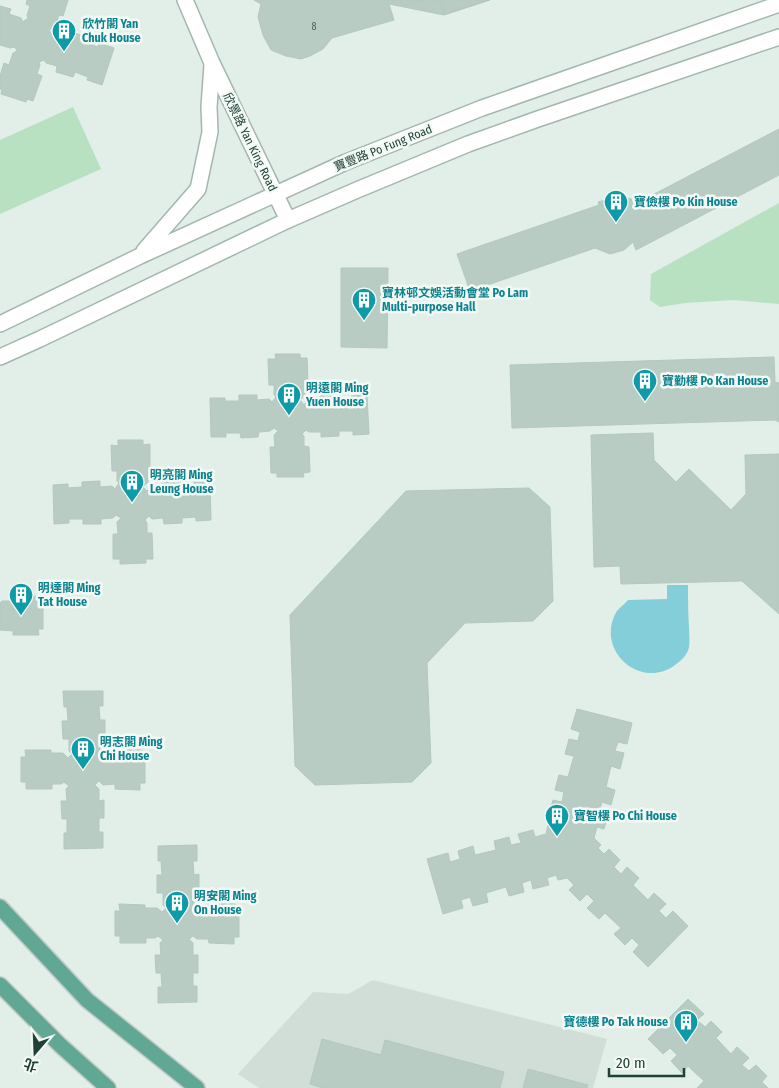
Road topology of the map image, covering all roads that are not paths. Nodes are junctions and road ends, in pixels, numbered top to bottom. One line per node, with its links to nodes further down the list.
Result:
1 (185, 0): 4 (street, 欣景路 Yan King Road)
2 (779, 4): 5 (street, 寶豐路 Po Fung Road)
3 (779, 37): 6 (street)
4 (212, 63): 5 (street, 欣景路 Yan King Road); 7 (street, 欣景路 Yan King Road)
5 (276, 195): 6 (street, 欣景路 Yan King Road); 7 (street, 寶豐路 Po Fung Road)
6 (288, 220): 9 (street)
7 (140, 256): 8 (street, 寶豐路 Po Fung Road)
8 (0, 324)
9 (0, 357)
10 (0, 907): 13 (main road)
11 (0, 985): 12 (main road)
12 (108, 1088)
13 (197, 1088)

